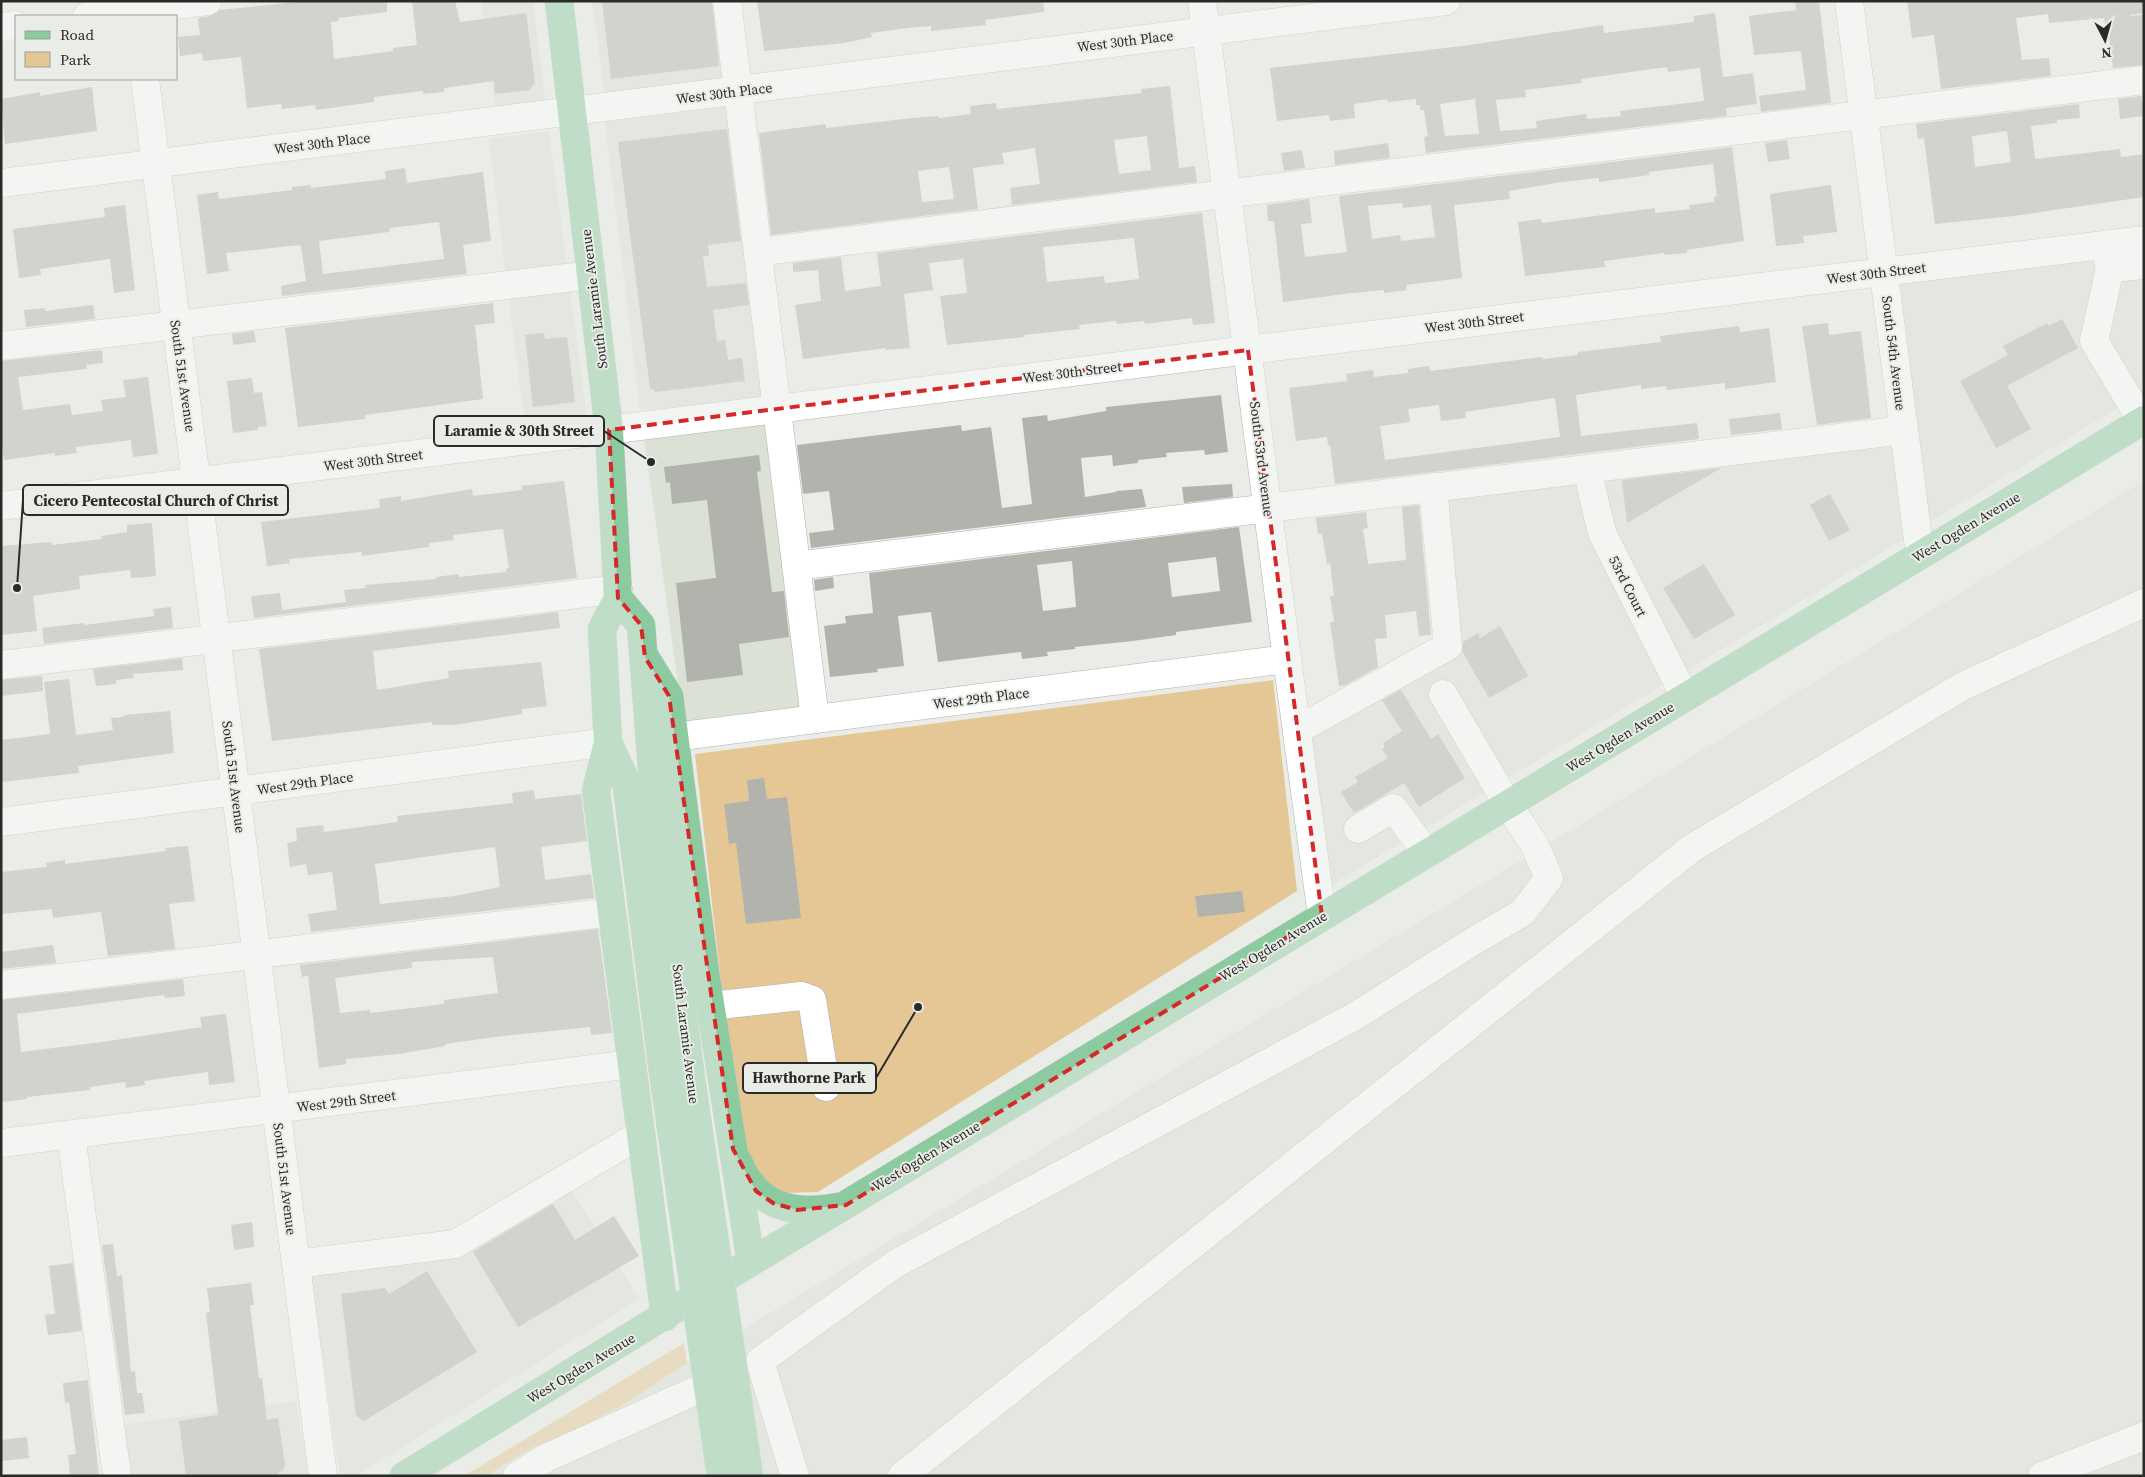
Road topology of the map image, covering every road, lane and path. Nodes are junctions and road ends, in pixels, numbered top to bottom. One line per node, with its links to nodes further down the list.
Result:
1 (208, 1): 7 (street)
2 (559, 1): 15 (main road, South Laramie Avenue)
3 (727, 1): 14 (street)
4 (1202, 1): 11 (street, South 53rd Avenue)
5 (1446, 1): 11 (street, West 30th Place)
6 (1850, 1): 16 (street, South 54th Avenue)
7 (137, 9): 8 (street)
8 (94, 15)
9 (15, 25): 10 (street)
10 (1, 27)
11 (1206, 30): 14 (street, West 30th Place); 19 (street, South 53rd Avenue)
12 (145, 80): 17 (street, South 51st Avenue)
13 (2144, 80): 16 (street)
14 (738, 91): 15 (street, West 30th Place); 21 (street)
15 (572, 113): 17 (street, West 30th Place); 25 (main road, South Laramie Avenue)
16 (1864, 115): 19 (street); 24 (street, South 54th Avenue)
17 (156, 164): 18 (street, West 30th Place); 26 (street, South 51st Avenue)
18 (1, 183)
19 (1228, 194): 21 (street); 28 (street, South 53rd Avenue)
20 (2144, 240): 22 (street, West 30th Street)
21 (758, 252): 29 (street)
22 (2107, 256): 23 (street); 24 (street, West 30th Street); 30 (street)
23 (2144, 265)
24 (1884, 272): 28 (street, West 30th Street); 32 (street, South 54th Avenue)
25 (591, 275): 26 (street); 31 (main road, South Laramie Avenue)
26 (176, 325): 27 (street); 34 (street, South 51st Avenue)
27 (1, 346)
28 (1248, 350): 29 (street, West 30th Street); 37 (street, South 53rd Avenue)
29 (777, 409): 31 (street, West 30th Street); 39 (street)
30 (2143, 420): 38 (main road, West Ogden Avenue)
31 (609, 430): 34 (street, West 30th Street); 40 (main road, South Laramie Avenue)
32 (1904, 430): 33 (street); 38 (street, South 54th Avenue)
33 (1587, 468): 35 (street); 47 (street, 53rd Court)
34 (197, 481): 36 (street, West 30th Street); 42 (street, South 51st Avenue)
35 (1432, 487): 37 (street); 49 (street)
36 (1, 506)
37 (1268, 508): 39 (street); 44 (street, South 53rd Avenue)
38 (1920, 555): 47 (main road, West Ogden Avenue)
39 (796, 566): 48 (street)
40 (618, 594): 42 (street); 43 (main road, South Laramie Avenue); 51 (main road, South Laramie Avenue)
41 (2144, 604): 82 (street)
42 (216, 637): 45 (street); 52 (street, South 51st Avenue)
43 (645, 657): 50 (main road); 80 (main road, South Laramie Avenue, bridge)
44 (1287, 660): 48 (street, West 29th Place); 49 (street, South 53rd Avenue)
45 (1, 664)
46 (1443, 694): 53 (street)
47 (1685, 697): 53 (main road, West Ogden Avenue)
48 (815, 719): 50 (street, West 29th Place)
49 (1297, 730): 58 (street, South 53rd Avenue)
50 (674, 737): 61 (main road)
51 (608, 742): 52 (street, West 29th Place); 57 (main road); 79 (main road, South Laramie Avenue, bridge)
52 (236, 792): 54 (street, West 29th Place); 59 (street, South 51st Avenue)
53 (1508, 805): 56 (main road, West Ogden Avenue); 73 (street)
54 (1, 822)
55 (1358, 829): 56 (street)
56 (1427, 853): 58 (main road, West Ogden Avenue)
57 (612, 912): 59 (street); 62 (main road)
58 (1322, 916): 69 (main road, West Ogden Avenue)
59 (257, 955): 60 (street); 64 (street, South 51st Avenue)
60 (1, 985)
61 (711, 1006): 63 (street); 68 (main road)
62 (632, 1064): 64 (street, West 29th Street); 65 (main road)
63 (826, 1087)
64 (276, 1110): 66 (street, West 29th Street); 71 (street, South 51st Avenue)
65 (641, 1134): 71 (street); 72 (main road)
66 (71, 1135): 67 (street, West 29th Street); 75 (street)
67 (1, 1143)
68 (733, 1149): 69 (main road); 70 (main road)
69 (846, 1205): 70 (main road, West Ogden Avenue)
70 (751, 1262): 72 (main road, West Ogden Avenue)
71 (296, 1264): 76 (street, South 51st Avenue)
72 (665, 1317): 77 (main road, West Ogden Avenue)
73 (760, 1361): 78 (street); 81 (street)
74 (2144, 1436): 83 (street)
75 (117, 1476)
76 (323, 1476)
77 (404, 1476)
78 (517, 1476)
79 (721, 1476)
80 (749, 1476)
81 (795, 1476)
82 (902, 1476)
83 (2042, 1476)

